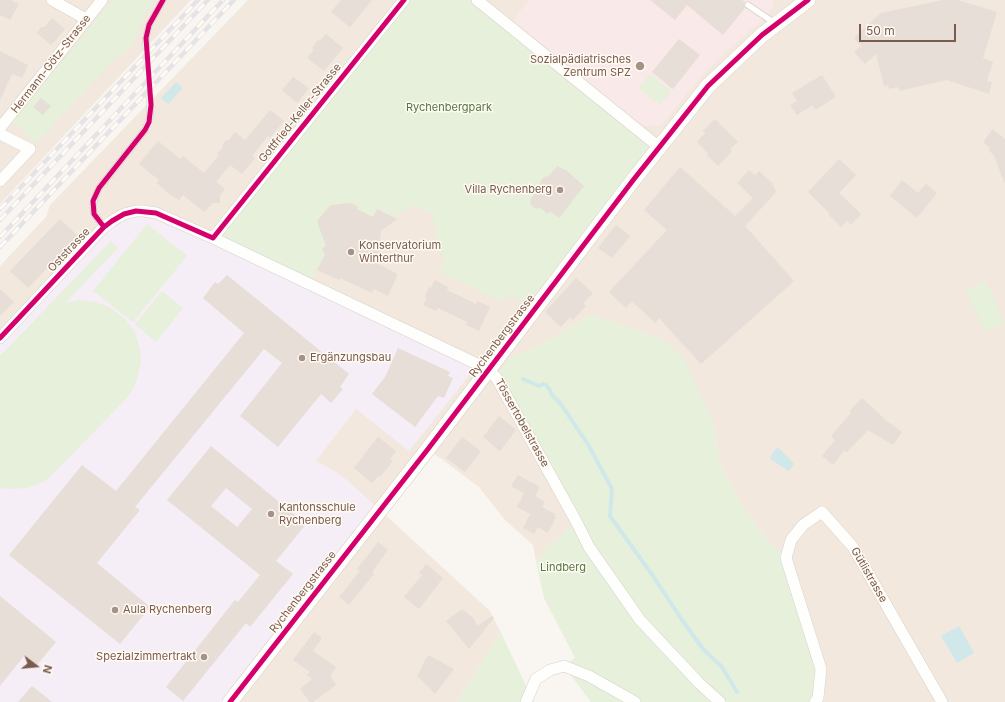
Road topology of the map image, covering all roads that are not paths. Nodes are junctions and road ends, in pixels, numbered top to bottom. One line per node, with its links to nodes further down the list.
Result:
1 (52, 0): 8 (street)
2 (102, 0): 8 (street, Hermann-Götz-Strasse)
3 (163, 0): 10 (lane)
4 (404, 0): 17 (street, Gottfried-Keller-Strasse)
5 (477, 0): 14 (street)
6 (798, 3): 9 (street, Rychenbergstrasse)
7 (748, 5): 9 (lane)
8 (86, 19): 12 (street, Hermann-Götz-Strasse)
9 (776, 24): 14 (street, Rychenbergstrasse)
10 (146, 46)
11 (150, 97): 16 (lane)
12 (0, 128)
13 (0, 134): 15 (street)
14 (659, 147): 19 (street, Rychenbergstrasse)
15 (0, 181)
16 (104, 227): 17 (street, Oststrasse); 18 (street, Oststrasse)
17 (213, 238): 19 (street, Tössertobelstrasse)
18 (0, 338)
19 (488, 370): 20 (street, Rychenbergstrasse); 23 (street, Tössertobelstrasse)
20 (230, 702)
21 (526, 702): 22 (street)
22 (635, 702)
23 (720, 702)
24 (815, 702): 25 (street, Gütlistrasse)
25 (942, 702)

